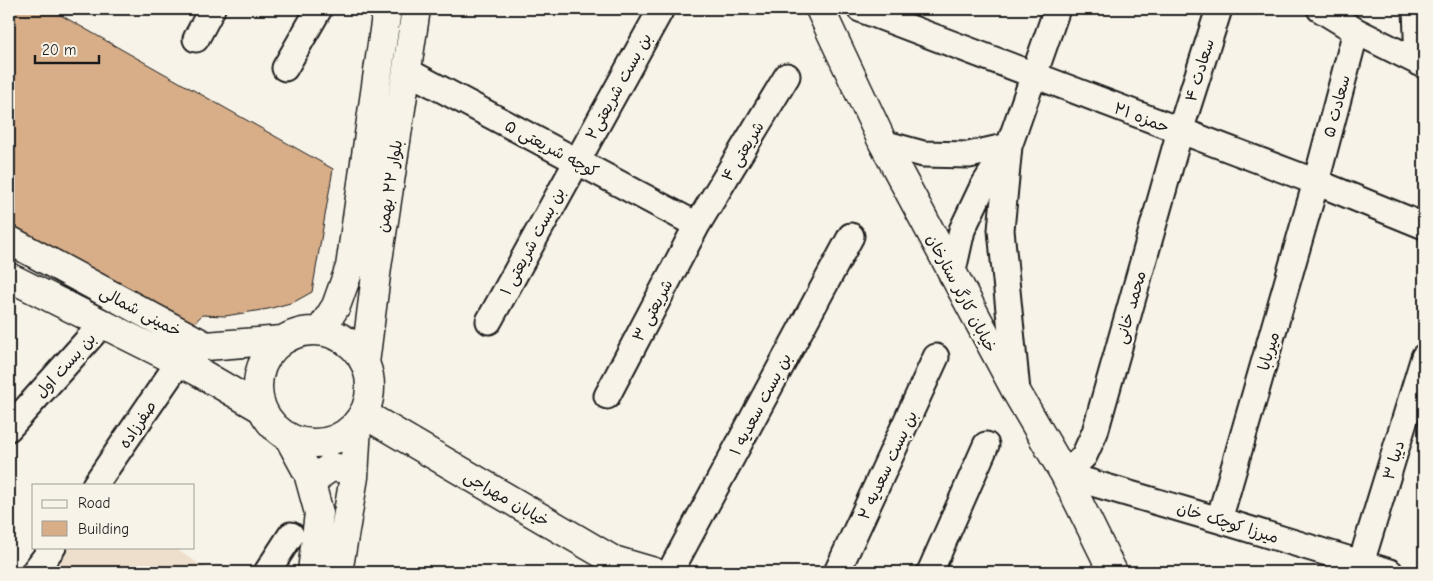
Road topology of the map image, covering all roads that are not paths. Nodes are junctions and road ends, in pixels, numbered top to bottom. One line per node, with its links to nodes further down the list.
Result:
1 (212, 9): 13 (street)
2 (319, 9): 15 (street)
3 (387, 9): 30 (main road, بلوار ۲۲ بهمن)
4 (416, 9): 16 (main road, بلوار ۲۲ بهمن)
5 (820, 9): 20 (main road, خیابان کارگر ستارخان)
6 (860, 9): 17 (street, حمزه ۲۱)
7 (1057, 9): 17 (street)
8 (1219, 9): 19 (street, سعادت ۴)
9 (1320, 9): 12 (street)
10 (1416, 9): 14 (street)
11 (660, 11): 22 (street, بن بست شریعتی۲)
12 (1356, 31): 14 (street); 23 (street, سعادت ۵)
13 (196, 39)
14 (1421, 64)
15 (285, 68)
16 (407, 71): 22 (street, ۵ کوچه شریعتی); 31 (main road, بلوار ۲۲ بهمن)
17 (1033, 75): 19 (street, حمزه ۲۱); 21 (street)
18 (786, 76): 24 (street, شریعتی ۴)
19 (1180, 131): 23 (street, حمزه ۲۱); 47 (street, محمد خانی)
20 (883, 143): 21 (street); 28 (main road, خیابان کارگر ستارخان)
21 (1009, 146): 28 (street); 40 (street)
22 (576, 160): 24 (street, ۵ کوچه شریعتی); 32 (street, بن بست شریعتی ۱)
23 (1316, 182): 25 (street, حمزه ۲۱); 51 (street, میربابا)
24 (697, 225): 41 (street, شریعتی ۳)
25 (1424, 226)
26 (850, 236): 61 (street, بن بست سعدیه ۱)
27 (9, 240): 38 (main road, خمینی شمالی)
28 (952, 275): 40 (main road, خیابان کارگر ستارخان)
29 (9, 277): 33 (main road, خمینی شمالی)
30 (343, 287): 31 (main road); 34 (main road, بلوار ۲۲ بهمن)
31 (373, 299): 39 (main road, بلوار ۲۲ بهمن)
32 (489, 322)
33 (102, 324): 38 (main road, خمینی شمالی); 44 (street, بن بست اول)
34 (320, 331): 35 (main road); 39 (main road)
35 (282, 340): 38 (main road); 42 (main road)
36 (936, 357): 62 (street, بن بست سعدیه ۲)
37 (1424, 357): 54 (street, دیبا ۳)
38 (194, 360): 42 (main road, خمینی شمالی); 49 (street, صفرزاده)
39 (366, 363): 43 (main road)
40 (1017, 393): 47 (main road, خیابان کارگر ستارخان)
41 (607, 396)
42 (262, 409): 45 (main road)
43 (360, 419): 45 (main road); 48 (main road); 55 (main road, خیابان مهراجی)
44 (9, 428)
45 (289, 438): 50 (main road)
46 (986, 444): 63 (street)
47 (1065, 474): 51 (street, میرزا کوچک خان); 64 (main road, خیابان کارگر ستارخان)
48 (354, 477): 50 (main road); 59 (main road)
49 (96, 484)
50 (312, 484): 58 (main road)
51 (1219, 520): 54 (street, میرزا کوچک خان)
52 (291, 535): 57 (street)
53 (51, 548): 56 (street)
54 (1361, 563): 65 (street, میرزا کوچک خان)
55 (611, 566): 60 (main road, خیابان مهراجی)
56 (34, 572)
57 (267, 572)
58 (312, 572)
59 (338, 572)
60 (654, 572)
61 (670, 572)
62 (837, 572)
63 (930, 572)
64 (1113, 572)
65 (1390, 572)

